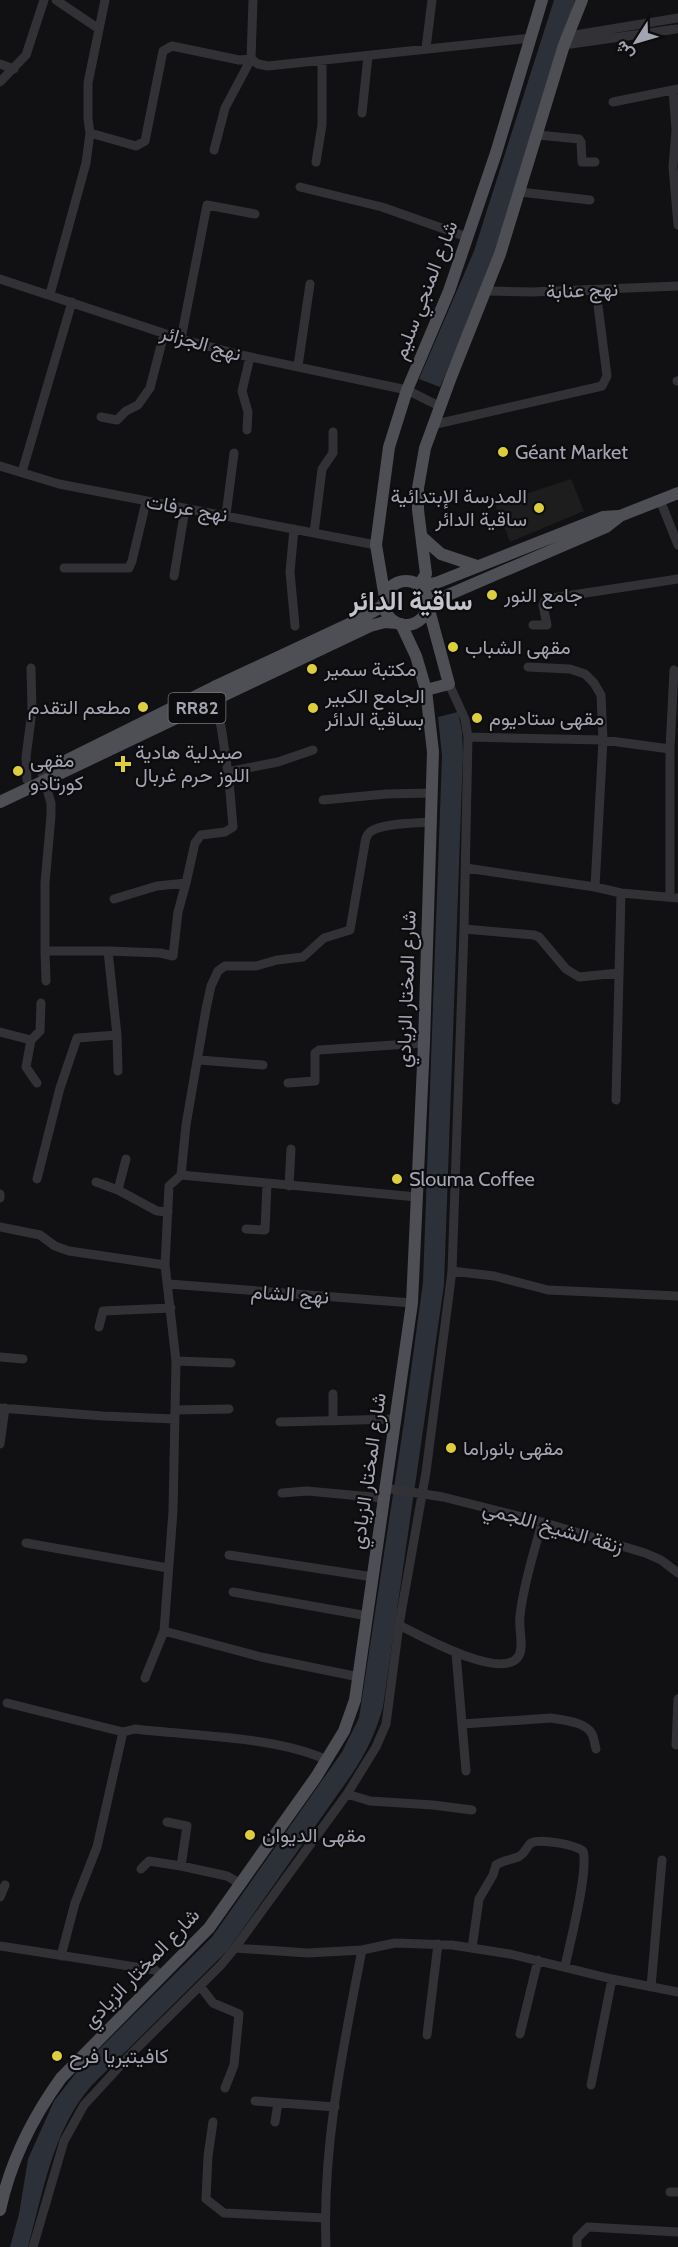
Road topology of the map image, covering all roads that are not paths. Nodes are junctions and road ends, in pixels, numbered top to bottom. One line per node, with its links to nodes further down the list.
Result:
1 (56, 0): 9 (street)
2 (105, 0): 9 (street)
3 (253, 0): 15 (street)
4 (432, 0): 13 (street)
5 (542, 0): 11 (main road, شارع المنجي سليم)
6 (582, 0): 12 (main road)
7 (42, 1): 18 (street)
8 (678, 18): 12 (street)
9 (99, 29): 23 (street)
10 (676, 29): 12 (street)
11 (531, 38): 13 (street); 33 (main road, شارع المنجي سليم)
12 (567, 40): 24 (main road)
13 (426, 48): 14 (street)
14 (368, 56): 16 (street); 22 (street)
15 (250, 59): 16 (street); 23 (street); 25 (street)
16 (321, 61): 26 (street)
17 (0, 64): 18 (street)
18 (14, 69): 19 (street)
19 (0, 82)
20 (676, 90): 21 (street); 32 (street)
21 (613, 102)
22 (362, 113)
23 (90, 133): 39 (street)
24 (538, 135): 27 (street); 29 (main road)
25 (214, 150)
26 (316, 162)
27 (595, 162)
28 (300, 187): 33 (street)
29 (520, 192): 30 (street); 38 (main road)
30 (590, 200)
31 (255, 214): 42 (street)
32 (678, 225)
33 (467, 237): 45 (main road, شارع المنجي سليم)
34 (1, 281): 39 (street, نهج الجزائر)
35 (310, 284): 44 (street)
36 (678, 286): 37 (street, نهج عنابة)
37 (596, 290): 38 (street, نهج عنابة); 48 (street)
38 (487, 291): 46 (main road)
39 (50, 294): 40 (street, نهج الجزائر)
40 (72, 302): 41 (street, نهج الجزائر); 53 (street)
41 (164, 334): 42 (street, نهج الجزائر); 47 (street)
42 (182, 339): 43 (street, نهج الجزائر)
43 (250, 357): 44 (street, نهج الجزائر); 49 (street)
44 (298, 366): 45 (street, نهج الجزائر)
45 (407, 390): 46 (street, نهج الجزائر); 63 (main road, شارع المنجي سليم)
46 (439, 406): 48 (main road)
47 (101, 417)
48 (432, 425): 62 (main road)
49 (247, 430)
50 (333, 432): 61 (street)
51 (234, 453): 58 (street)
52 (0, 466): 53 (street, نهج عرفات)
53 (22, 472): 56 (street, نهج عرفات)
54 (678, 493): 55 (main road, RR82)
55 (660, 500): 59 (main road, RR82); 64 (street)
56 (146, 502): 57 (street, نهج عرفات); 66 (street)
57 (185, 509): 58 (street, نهج عرفات); 67 (street)
58 (226, 515): 60 (street, نهج عرفات)
59 (620, 516): 65 (main road, RR82); 71 (main road, RR82)
60 (294, 529): 61 (street, نهج عرفات); 74 (street)
61 (314, 533): 63 (street, نهج عرفات)
62 (422, 537): 65 (main road); 69 (main road)
63 (376, 545): 70 (main road, شارع المنجي سليم)
64 (678, 545)
65 (477, 566): 69 (main road, RR82)
66 (64, 568)
67 (174, 576)
68 (678, 579): 73 (street)
69 (420, 585): 70 (main road, RR82); 71 (main road)
70 (385, 601): 72 (main road); 80 (main road, RR82)
71 (428, 606): 72 (main road, RR82); 78 (main road)
72 (399, 624): 79 (main road, شارع المختار الزيادي); 80 (main road, RR82)
73 (533, 625)
74 (295, 626)
75 (528, 667): 82 (street)
76 (31, 669): 87 (street)
77 (674, 670): 83 (street)
78 (449, 684): 79 (main road); 81 (street)
79 (426, 690): 88 (main road, شارع المختار الزيادي)
80 (215, 693): 85 (street); 86 (main road, RR82)
81 (468, 737): 82 (street); 93 (street)
82 (603, 740): 83 (street); 95 (street)
83 (670, 749): 98 (street)
84 (313, 750): 85 (street)
85 (227, 772): 94 (street)
86 (43, 777): 87 (main road, RR82); 91 (main road, RR82); 100 (street)
87 (27, 780): 89 (main road, RR82)
88 (432, 793): 90 (street); 92 (main road, شارع المختار الزيادي)
89 (0, 794)
90 (323, 800)
91 (0, 802)
92 (432, 822): 108 (main road, شارع المختار الزيادي); 109 (street)
93 (466, 868): 95 (street); 99 (street)
94 (186, 883): 97 (street); 101 (street)
95 (595, 887): 96 (street)
96 (621, 892): 98 (street); 102 (street)
97 (114, 898)
98 (674, 898)
99 (464, 929): 102 (street); 128 (street)
100 (45, 951): 101 (street); 103 (street)
101 (108, 951): 106 (street)
102 (619, 973): 114 (street)
103 (46, 981)
104 (41, 1003): 107 (street)
105 (0, 1032): 107 (street)
106 (117, 1035): 111 (street); 118 (street)
107 (31, 1040): 112 (street)
108 (424, 1043): 113 (street); 123 (main road, شارع المختار الزيادي)
109 (199, 1060): 110 (street); 117 (street)
110 (263, 1065)
111 (117, 1071)
112 (37, 1083)
113 (288, 1083)
114 (616, 1100)
115 (291, 1149): 121 (street)
116 (126, 1159): 122 (street)
117 (181, 1175): 120 (street); 124 (street)
118 (37, 1179)
119 (96, 1182): 122 (street)
120 (267, 1184): 121 (street); 126 (street)
121 (289, 1186): 123 (street)
122 (118, 1190): 124 (street)
123 (417, 1197): 131 (main road, شارع المختار الزيادي)
124 (168, 1212): 127 (street)
125 (0, 1227): 127 (street)
126 (246, 1229)
127 (165, 1265): 129 (street)
128 (452, 1271): 130 (street); 146 (street)
129 (168, 1284): 131 (street, نهج الشام); 132 (street)
130 (678, 1296)
131 (412, 1303): 142 (main road, شارع المختار الزيادي)
132 (171, 1308): 133 (street); 136 (street)
133 (99, 1327)
134 (0, 1357): 135 (street)
135 (23, 1359)
136 (176, 1361): 137 (street); 141 (street)
137 (231, 1364)
138 (333, 1394): 143 (street)
139 (3, 1408): 141 (street); 145 (street)
140 (228, 1408): 141 (street)
141 (175, 1414): 152 (street)
142 (396, 1419): 143 (street); 148 (main road, شارع المختار الزيادي)
143 (333, 1421): 144 (street)
144 (280, 1422)
145 (0, 1444)
146 (422, 1492): 148 (street, زنقة الشيخ اللجمي); 149 (street, زنقة الشيخ اللجمي); 157 (street)
147 (282, 1493): 148 (street, زنقة الشيخ اللجمي)
148 (384, 1493): 154 (main road, شارع المختار الزيادي)
149 (542, 1522): 153 (street, زنقة الشيخ اللجمي); 159 (street)
150 (26, 1543): 152 (street)
151 (229, 1555): 154 (street)
152 (168, 1568): 158 (street)
153 (678, 1573)
154 (373, 1577): 156 (main road, شارع المختار الزيادي)
155 (233, 1592): 156 (street)
156 (368, 1616): 160 (main road, شارع المختار الزيادي)
157 (399, 1625): 159 (street); 170 (street)
158 (164, 1631): 160 (street); 161 (street)
159 (456, 1653): 164 (street)
160 (359, 1677): 168 (main road, شارع المختار الزيادي)
161 (145, 1678)
162 (678, 1699): 166 (street)
163 (7, 1703): 165 (street)
164 (462, 1724): 167 (street); 169 (street)
165 (123, 1732): 168 (street); 184 (street)
166 (676, 1745)
167 (596, 1749)
168 (327, 1760): 176 (main road, شارع المختار الزيادي)
169 (466, 1771)
170 (346, 1794): 171 (street); 181 (street)
171 (472, 1810)
172 (167, 1822): 174 (street)
173 (662, 1860): 190 (street)
174 (181, 1866): 175 (street); 176 (street)
175 (141, 1869)
176 (241, 1884): 187 (main road, شارع المختار الزيادي)
177 (5, 1885): 178 (street)
178 (0, 1897)
179 (438, 1944): 182 (street); 183 (street); 193 (street)
180 (0, 1946): 184 (street)
181 (235, 1948): 183 (street); 189 (street)
182 (472, 1948): 185 (street); 186 (street)
183 (362, 1950): 198 (street)
184 (61, 1956): 187 (street)
185 (538, 1960): 186 (street); 192 (street)
186 (565, 1966): 188 (street)
187 (163, 1976): 201 (main road, شارع المختار الزيادي)
188 (612, 1979): 190 (street); 194 (street)
189 (200, 1986): 195 (street); 205 (street)
190 (651, 1987): 191 (street)
191 (678, 1992)
192 (520, 2034)
193 (427, 2035)
194 (591, 2085)
195 (225, 2088)
196 (255, 2101): 197 (street)
197 (278, 2103): 198 (street); 200 (street)
198 (334, 2108): 203 (street)
199 (213, 2122): 203 (street)
200 (275, 2122)
201 (2, 2190): 202 (main road, شارع المختار الزيادي)
202 (0, 2210)
203 (325, 2218): 206 (street)
204 (678, 2232): 207 (street)
205 (33, 2247)
206 (326, 2247)
207 (577, 2247)

